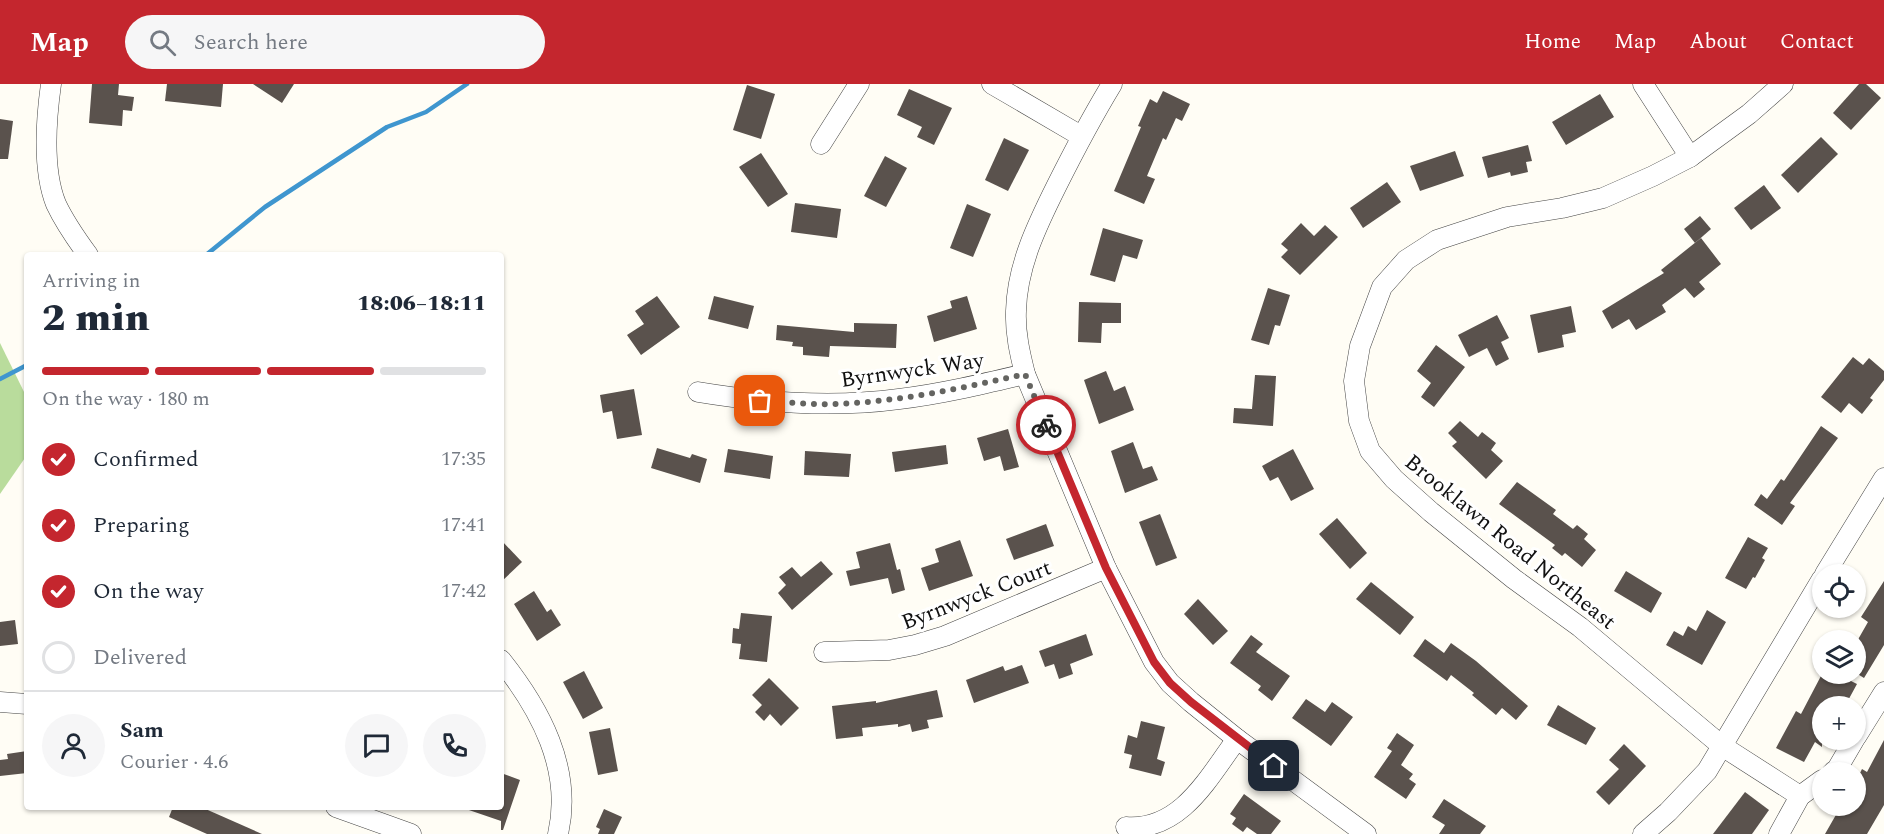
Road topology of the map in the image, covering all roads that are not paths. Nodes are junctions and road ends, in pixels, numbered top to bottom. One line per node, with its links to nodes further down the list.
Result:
1 (51, 84): 10 (street)
2 (860, 84): 8 (street)
3 (992, 84): 7 (street)
4 (1112, 84): 7 (street)
5 (1643, 84): 9 (street)
6 (1784, 84): 9 (street, Brooklawn Road Northeast)
7 (1081, 136): 11 (street)
8 (821, 144)
9 (1690, 157): 24 (street, Brooklawn Road Northeast)
10 (86, 252)
11 (1025, 374): 12 (street, Byrnwyck Way); 15 (street)
12 (698, 392)
13 (1884, 478): 14 (street)
14 (1831, 564)
15 (1106, 568): 17 (street, Byrnwyck Court); 23 (street)
16 (1812, 595): 24 (street)
17 (824, 652)
18 (504, 664): 30 (street)
19 (1884, 692): 22 (street)
20 (0, 702): 21 (street)
21 (24, 704)
22 (1866, 721)
23 (1237, 740): 28 (street); 31 (street)
24 (1722, 746): 26 (street, Brooklawn Road Northeast); 32 (street)
25 (1812, 787): 26 (street)
26 (1800, 796): 33 (street)
27 (344, 810): 29 (street)
28 (1126, 827)
29 (411, 834)
30 (558, 834)
31 (1366, 834)
32 (1643, 834)
33 (1779, 834)

